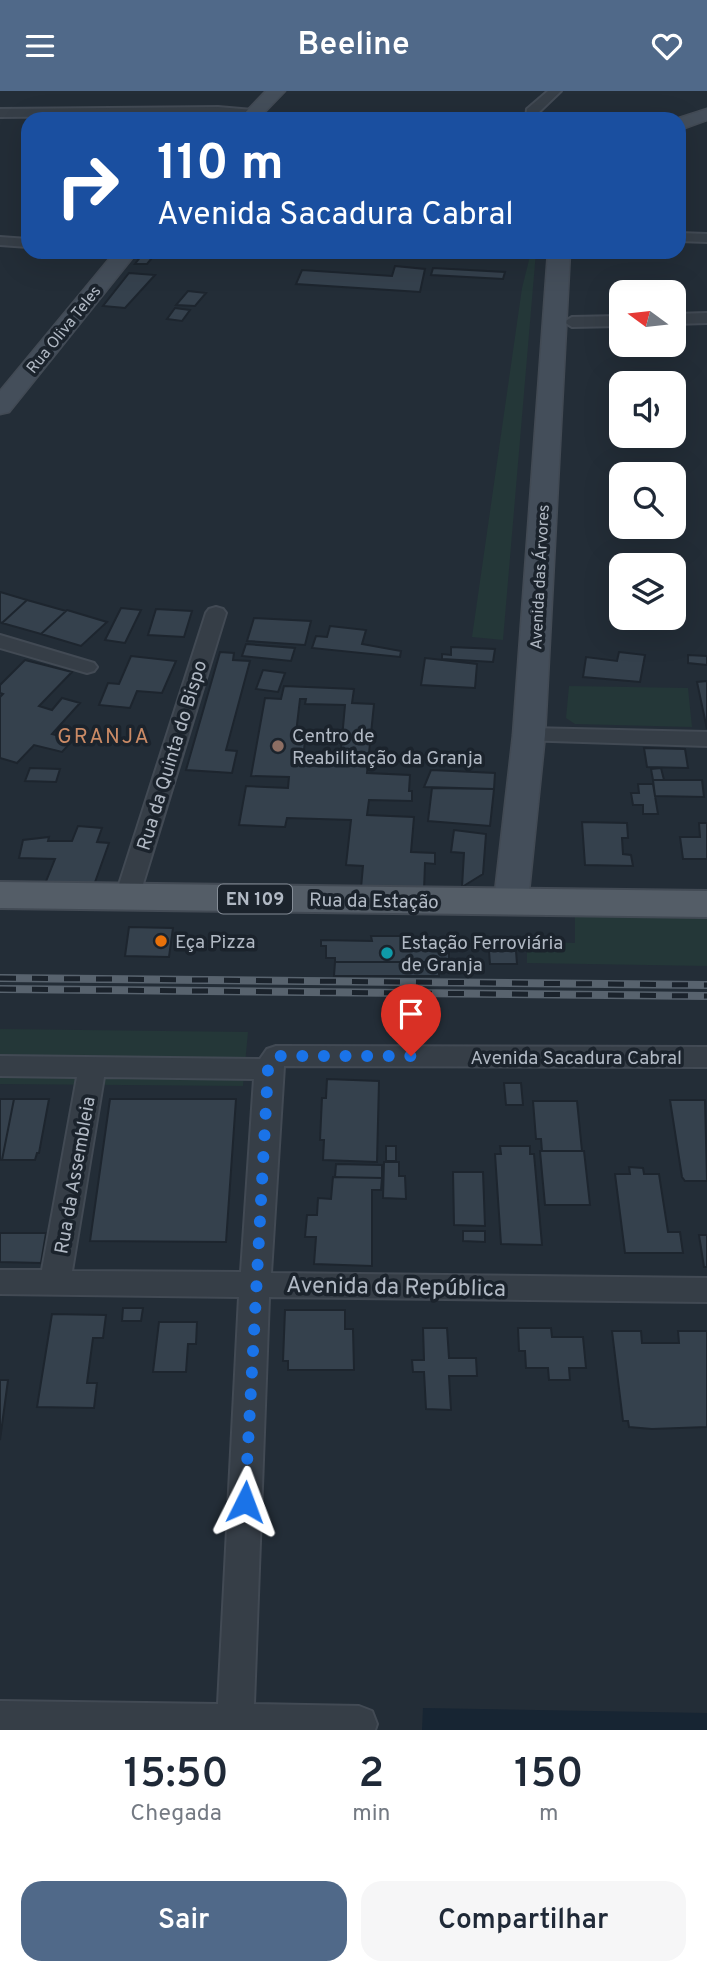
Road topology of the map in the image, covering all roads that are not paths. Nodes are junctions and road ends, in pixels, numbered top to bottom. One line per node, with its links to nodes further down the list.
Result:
1 (276, 91): 5 (main road)
2 (555, 91): 6 (street)
3 (109, 112): 4 (street)
4 (224, 112)
5 (254, 112)
6 (532, 112)
7 (0, 113): 8 (street)
8 (21, 113)
9 (707, 114): 10 (main road)
10 (686, 122)
11 (686, 237): 12 (street)
12 (707, 238)
13 (0, 241): 14 (street)
14 (21, 242)
15 (120, 259): 21 (main road, Rua Oliva Teles)
16 (558, 259): 25 (main road, Avenida das Árvores)
17 (707, 318): 18 (street)
18 (686, 319)
19 (609, 321): 20 (street)
20 (572, 322)
21 (0, 407)
22 (216, 613): 28 (street, Rua da Quinta do Bispo)
23 (0, 641): 24 (street)
24 (87, 667)
25 (529, 735): 26 (street); 29 (main road, Avenida das Árvores)
26 (707, 739)
27 (0, 895): 28 (main road, Rua da Estação / EN 109)
28 (127, 897): 29 (main road, Rua da Estação / EN 109)
29 (511, 901): 30 (main road, Rua da Estação / EN 109)
30 (707, 904)
31 (707, 1057): 32 (street, Avenida Sacadura Cabral)
32 (272, 1062): 34 (street, Avenida Sacadura Cabral); 37 (street)
33 (0, 1066): 34 (street, Avenida Sacadura Cabral)
34 (92, 1067): 36 (street, Rua da Assembleia)
35 (0, 1283): 36 (street, Avenida da República)
36 (55, 1283): 37 (street, Avenida da República)
37 (255, 1284): 38 (street, Avenida da República); 40 (street)
38 (707, 1290)
39 (0, 1719): 40 (street)
40 (235, 1720): 41 (street)
41 (359, 1724)

